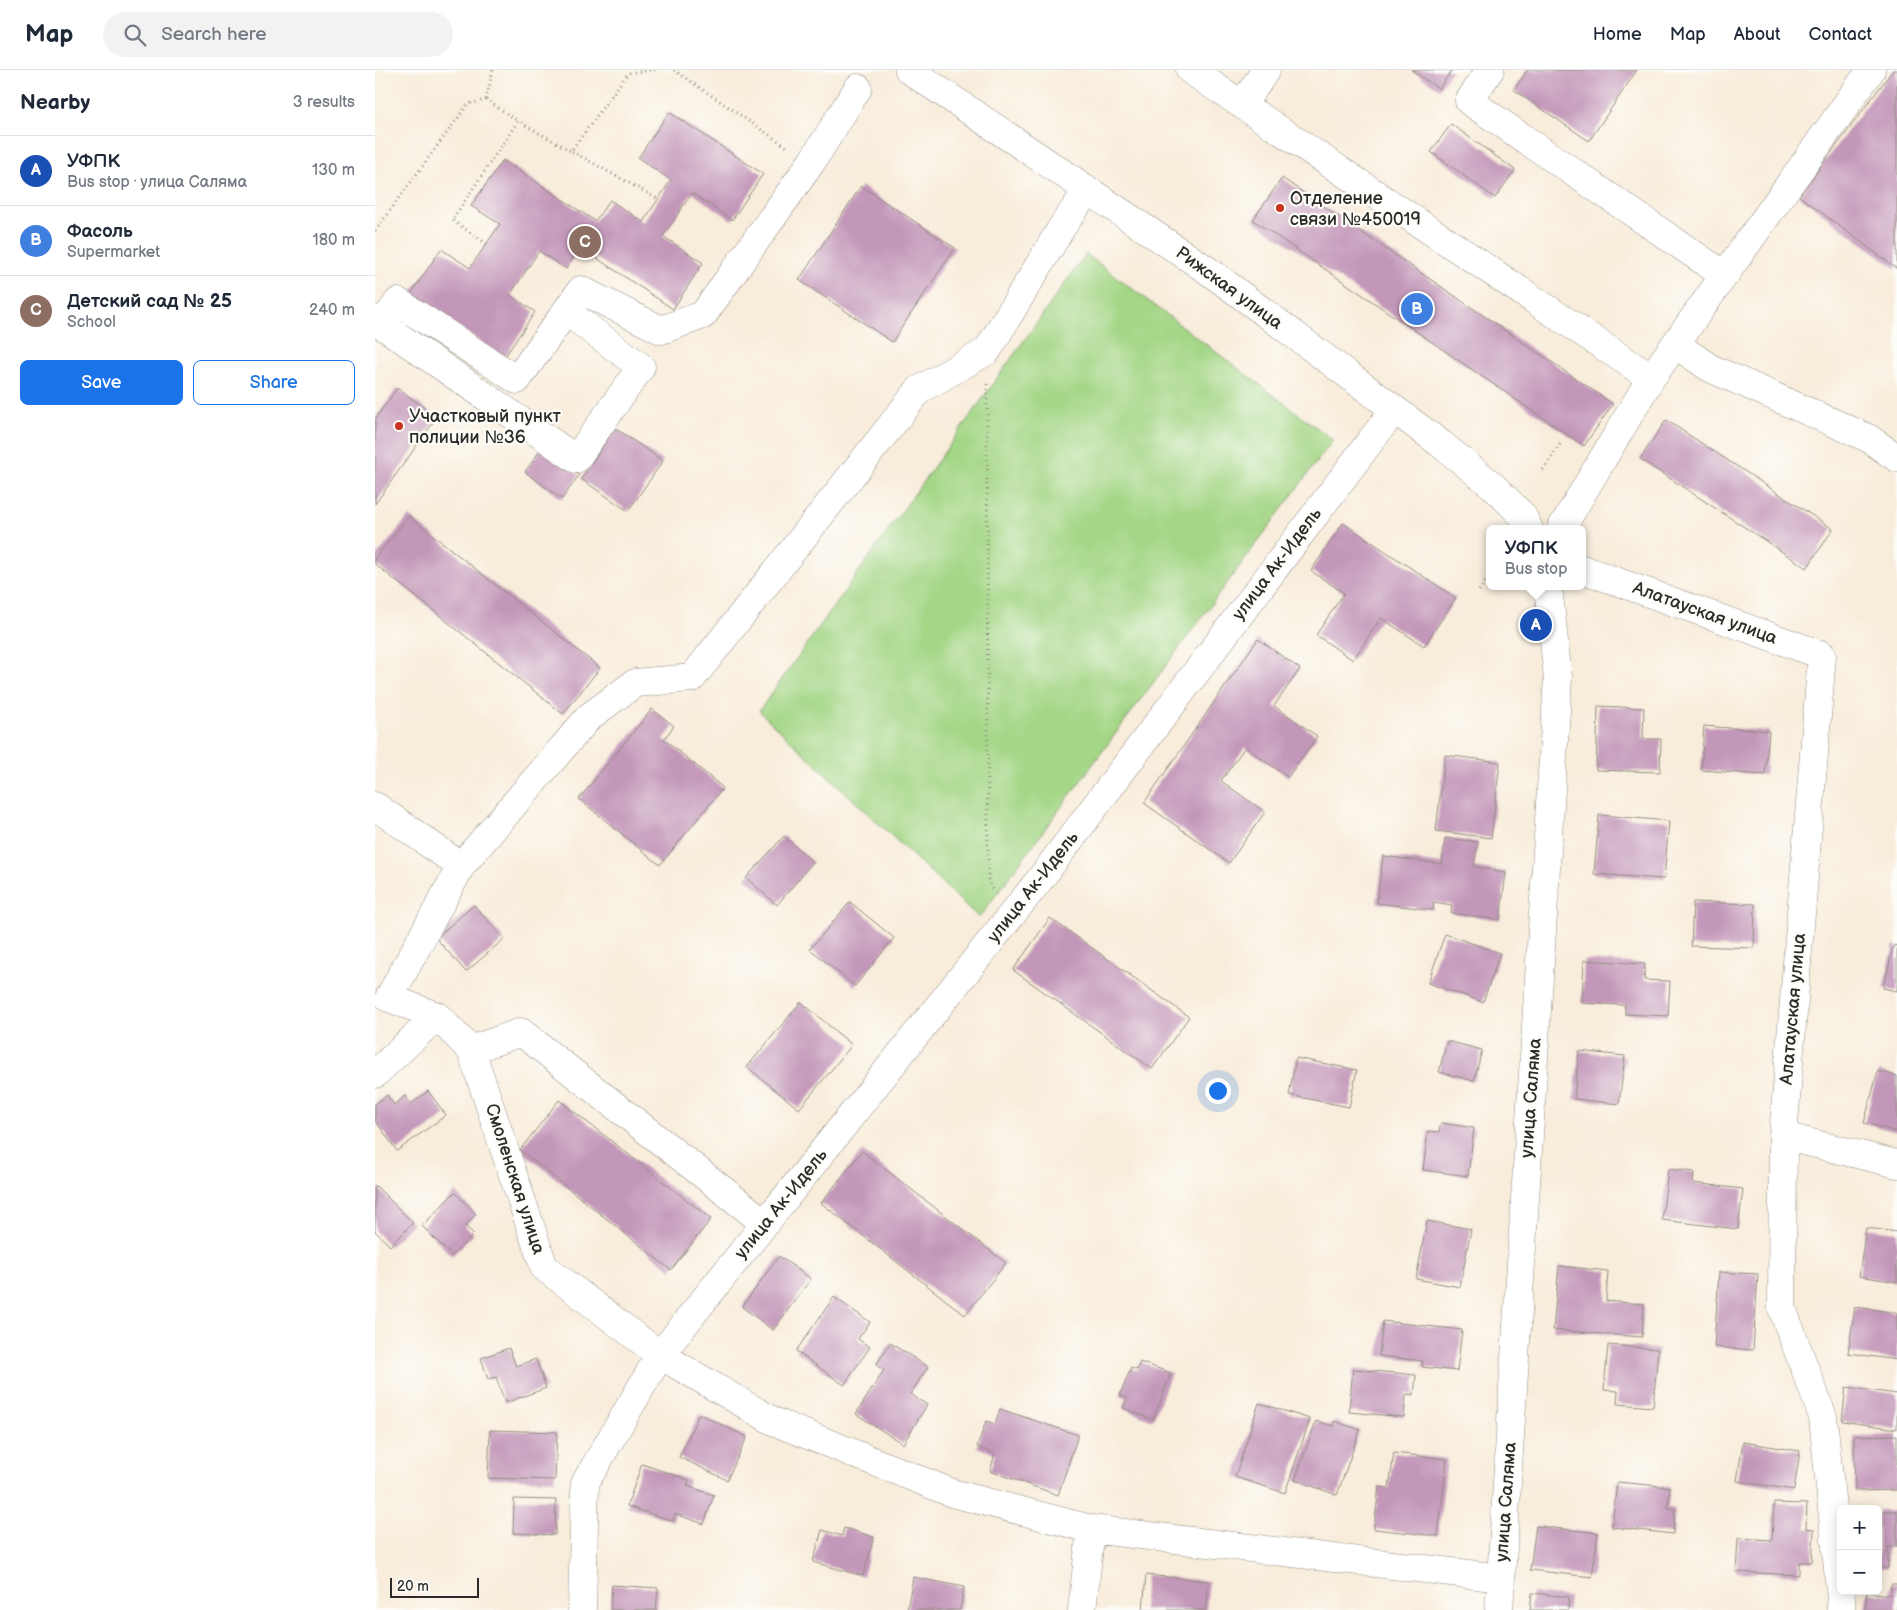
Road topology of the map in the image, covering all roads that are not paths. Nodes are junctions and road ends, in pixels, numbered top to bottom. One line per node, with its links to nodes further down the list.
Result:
1 (909, 70): 8 (street, Рижская улица)
2 (1190, 70): 7 (street)
3 (1266, 70): 7 (street)
4 (1490, 70): 9 (street)
5 (1871, 70): 9 (street)
6 (858, 88): 10 (street)
7 (1242, 105): 13 (street)
8 (1087, 191): 14 (street, Рижская улица); 21 (street)
9 (1724, 275): 12 (street)
10 (566, 311): 11 (street); 11 (street)
11 (378, 322)
12 (1675, 344): 13 (street); 15 (street)
13 (1651, 378): 17 (street)
14 (1394, 410): 16 (street, Рижская улица); 28 (street, улица Ак-Идель)
15 (1897, 458)
16 (1527, 525)
17 (1563, 525)
18 (1586, 570): 26 (street, Алатауская улица)
19 (1548, 590): 31 (street, улица Саляма)
20 (375, 806): 21 (street)
21 (461, 866): 22 (street)
22 (382, 994): 23 (street)
23 (437, 1016): 24 (street, Смоленская улица); 25 (street)
24 (471, 1050): 28 (street); 29 (street, Смоленская улица)
25 (375, 1074)
26 (1783, 1136): 27 (street); 35 (street, Алатауская улица)
27 (1897, 1164)
28 (765, 1223): 29 (street, улица Ак-Идель)
29 (660, 1354): 30 (street, Смоленская улица); 32 (street)
30 (1091, 1529): 31 (street, Смоленская улица); 33 (street)
31 (1501, 1578): 34 (street, улица Саляма)
32 (582, 1610)
33 (1082, 1610)
34 (1499, 1610)
35 (1841, 1610)

